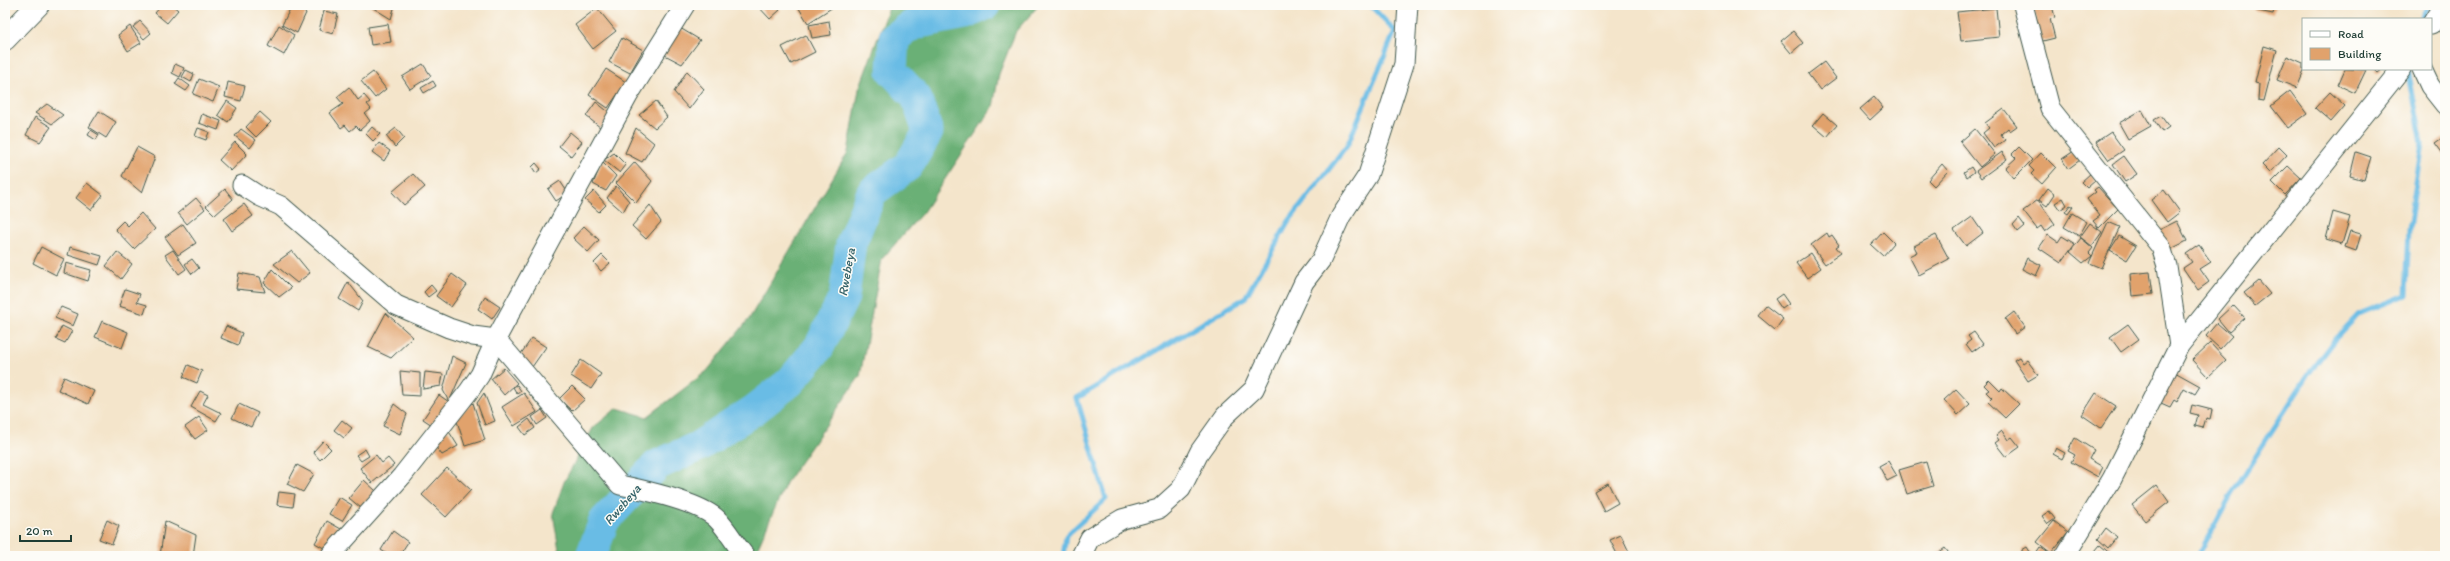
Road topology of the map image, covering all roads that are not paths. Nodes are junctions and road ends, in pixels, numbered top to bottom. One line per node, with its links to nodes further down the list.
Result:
1 (38, 5): 7 (main road)
2 (685, 5): 12 (street)
3 (1408, 5): 16 (street)
4 (2023, 5): 13 (street)
5 (2443, 5): 6 (street)
6 (2432, 23)
7 (5, 39)
8 (2400, 70): 13 (street)
9 (2422, 70): 10 (street)
10 (2445, 105)
11 (242, 185): 12 (street)
12 (496, 339): 14 (street); 15 (street)
13 (2179, 346): 17 (street)
14 (330, 556)
15 (745, 556)
16 (1081, 556)
17 (2065, 556)

